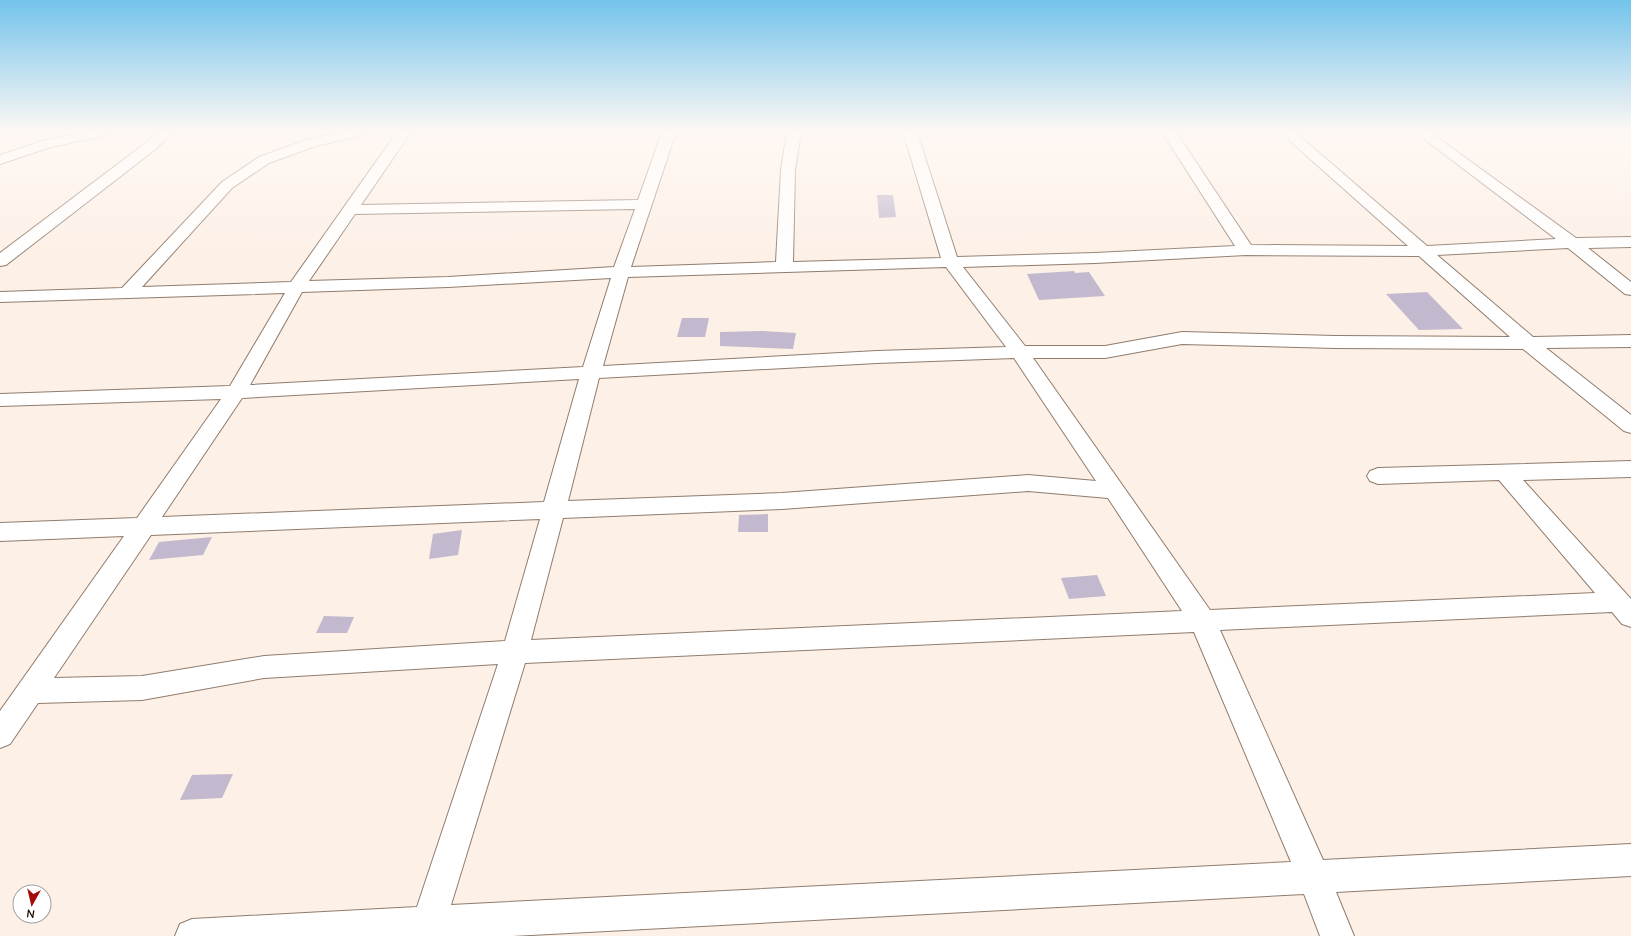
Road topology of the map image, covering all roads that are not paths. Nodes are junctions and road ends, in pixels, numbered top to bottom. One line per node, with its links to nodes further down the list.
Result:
1 (111, 176): 16 (street)
2 (241, 176): 22 (street)
3 (373, 176): 11 (street)
4 (654, 176): 10 (street)
5 (788, 176): 18 (street)
6 (923, 176): 17 (street)
7 (1198, 176): 14 (street)
8 (1337, 176): 15 (street)
9 (1481, 176): 13 (street)
10 (644, 204): 11 (street); 19 (street)
11 (349, 210): 20 (street)
12 (1631, 242): 13 (street)
13 (1572, 243): 15 (street); 21 (street)
14 (1246, 250): 15 (street); 17 (street)
15 (1422, 251): 25 (street)
16 (0, 260)
17 (950, 263): 18 (street); 26 (street)
18 (784, 267): 19 (street)
19 (621, 272): 20 (street); 27 (street)
20 (296, 288): 22 (street); 28 (street)
21 (1631, 290)
22 (128, 293): 23 (street)
23 (0, 297)
24 (1631, 341): 25 (street)
25 (1528, 343): 26 (street); 30 (street)
26 (1020, 352): 27 (street); 34 (street)
27 (591, 373): 28 (street); 35 (street)
28 (236, 392): 29 (street); 36 (street)
29 (0, 400)
30 (1631, 426)
31 (1631, 469): 32 (street)
32 (1504, 472): 33 (street); 38 (street)
33 (1378, 476)
34 (1114, 490): 35 (street); 39 (street)
35 (553, 510): 36 (street); 40 (street)
36 (144, 526): 37 (street); 41 (street)
37 (0, 532)
38 (1624, 609): 39 (street)
39 (1203, 622): 40 (street); 44 (street)
40 (514, 652): 41 (street); 45 (street)
41 (30, 691): 42 (street)
42 (0, 735)
43 (1631, 860): 44 (street)
44 (1314, 877): 45 (street); 47 (street)
45 (427, 930): 46 (street)
46 (192, 936)
47 (1338, 936)

